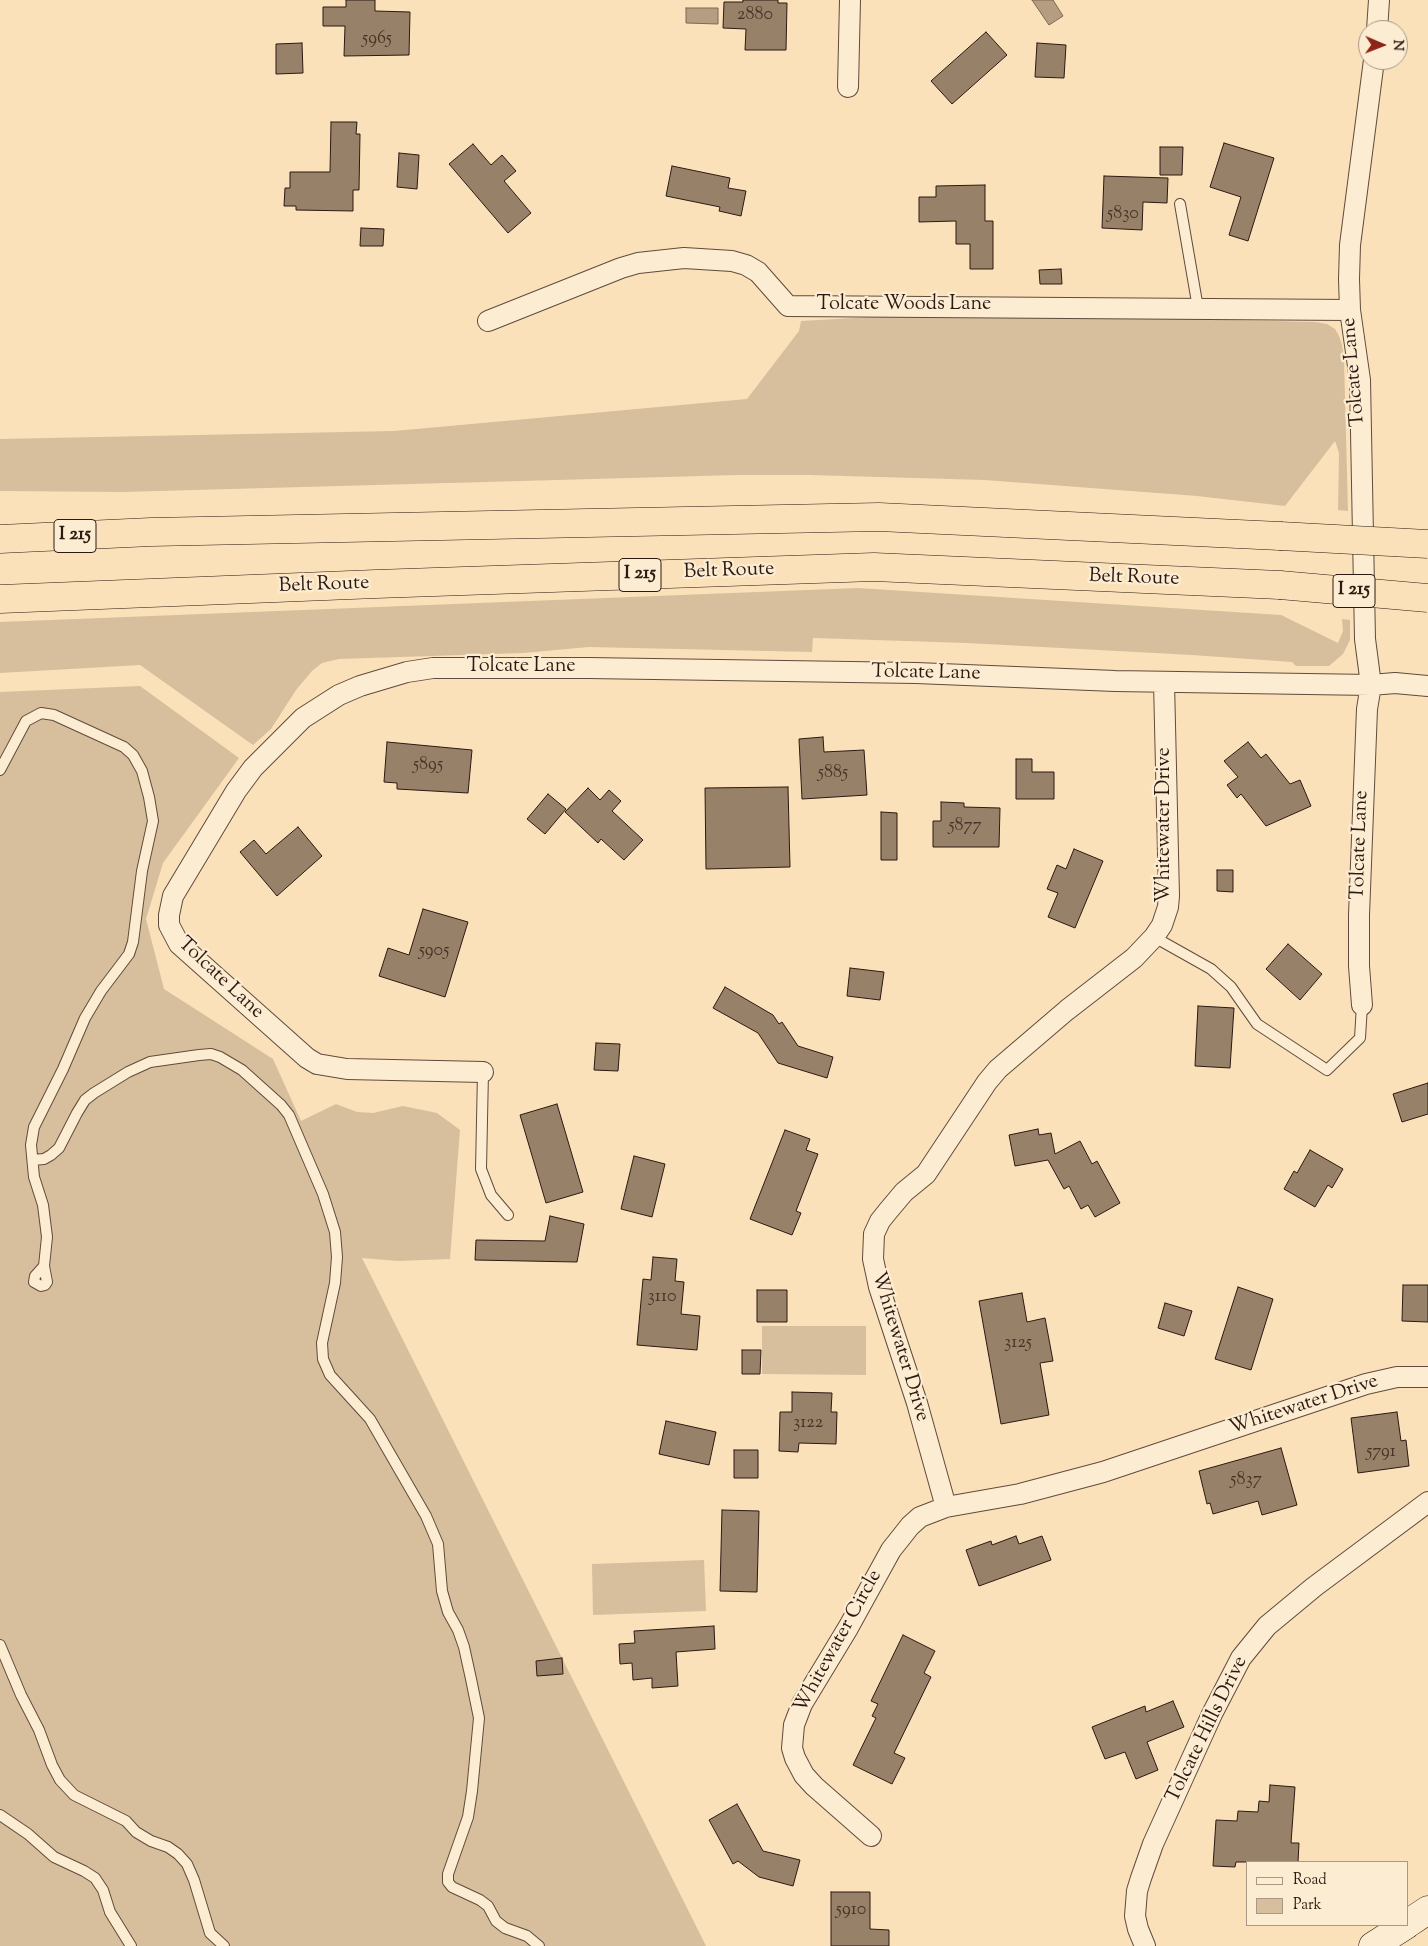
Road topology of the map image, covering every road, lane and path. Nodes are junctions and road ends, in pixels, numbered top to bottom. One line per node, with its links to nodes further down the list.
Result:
1 (850, 0): 5 (street)
2 (1379, 0): 3 (street)
3 (1378, 20)
4 (1373, 70): 8 (street, Tolcate Lane)
5 (848, 87)
6 (1180, 204): 7 (lane)
7 (1198, 308): 8 (street, Tolcate Woods Lane); 9 (street, Tolcate Woods Lane)
8 (1350, 310): 17 (street, Tolcate Lane)
9 (488, 321)
10 (0, 526): 11 (highway)
11 (150, 532): 12 (highway, I 215); 13 (highway, I 215, bridge)
12 (0, 539)
13 (1428, 544)
14 (1428, 598): 15 (highway, Belt Route / I 215, bridge)
15 (0, 599)
16 (1164, 682): 17 (street, Tolcate Lane); 20 (street, Whitewater Drive); 22 (street, Tolcate Lane)
17 (1371, 686): 18 (street); 21 (street, Tolcate Lane)
18 (1428, 686)
19 (0, 770): 23 (lane)
20 (1154, 937): 21 (lane); 28 (street, Whitewater Drive)
21 (1362, 1006)
22 (482, 1072): 24 (lane)
23 (33, 1160): 25 (lane); 37 (lane)
24 (508, 1215)
25 (44, 1266)
26 (1428, 1377): 28 (street, Whitewater Drive)
27 (1428, 1502): 38 (street, Tolcate Hills Drive)
28 (946, 1507): 31 (street, Whitewater Circle)
29 (0, 1645): 36 (lane)
30 (0, 1815): 35 (lane)
31 (871, 1836)
32 (1428, 1910): 33 (street)
33 (1408, 1923)
34 (1403, 1926): 39 (street)
35 (131, 1946)
36 (224, 1946)
37 (539, 1946)
38 (1145, 1946)
39 (1373, 1946)

